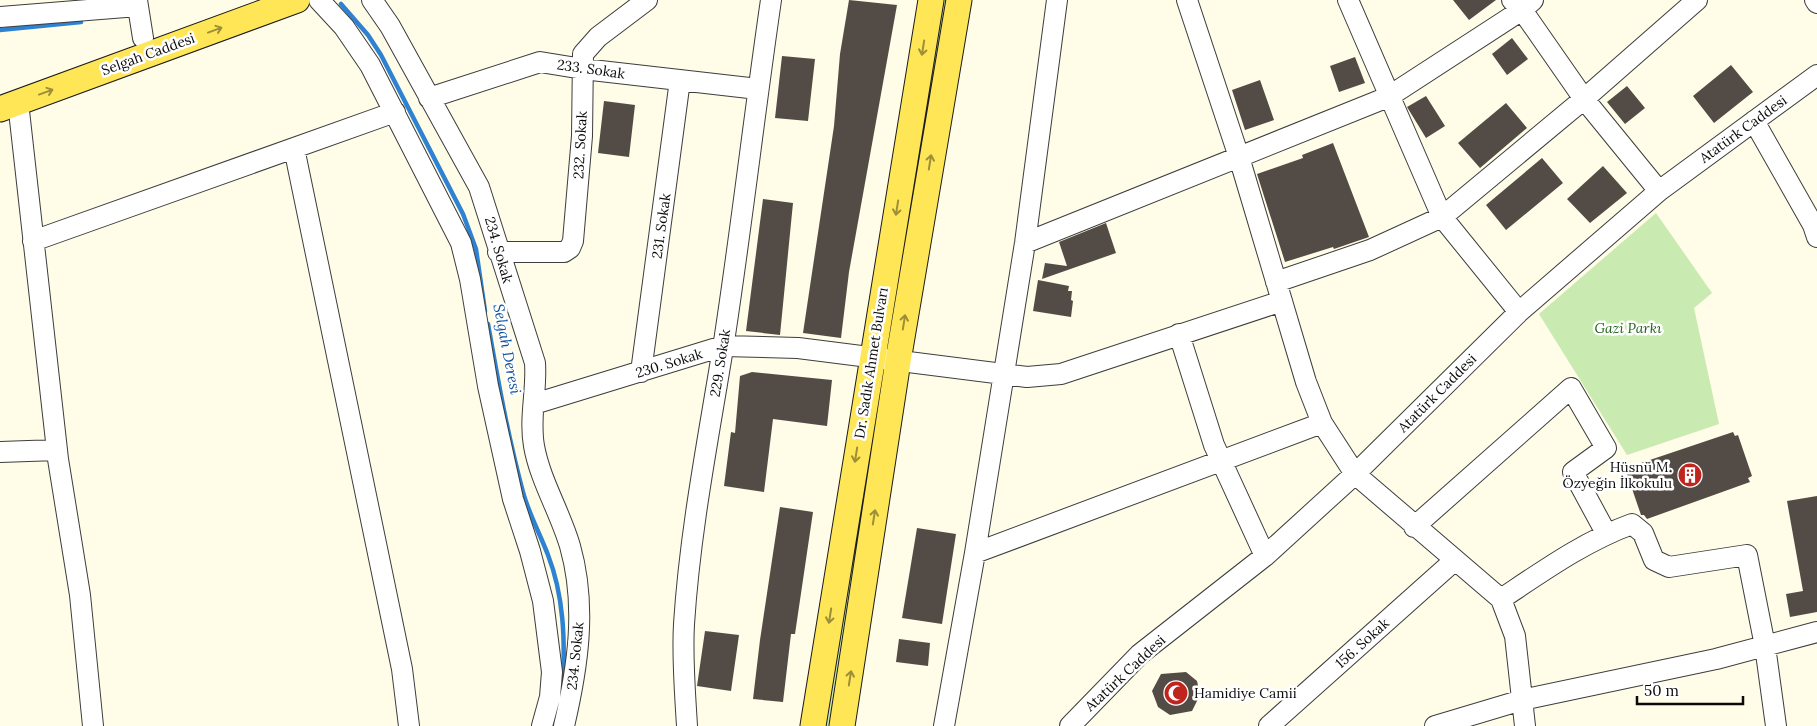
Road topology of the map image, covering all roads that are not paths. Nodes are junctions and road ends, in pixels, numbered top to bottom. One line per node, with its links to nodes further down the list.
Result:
1 (247, 0): 16 (main road, Selgah Caddesi)
2 (297, 0): 24 (main road, Selgah Caddesi, one-way to 2)
3 (319, 0): 25 (street)
4 (372, 0): 22 (street, 234. Sokak)
5 (647, 0): 17 (street, 232. Sokak)
6 (771, 0): 20 (street, 229. Sokak)
7 (931, 0): 39 (main road, Dr. Sadık Ahmet Bulvarı, one-way to 39)
8 (959, 0): 40 (main road, Dr. Sadık Ahmet Bulvarı, one-way to 8)
9 (1057, 0): 33 (street)
10 (1187, 0): 28 (street)
11 (1348, 0): 21 (street)
12 (1698, 0): 23 (street, 230. Sokak)
13 (137, 3): 15 (street); 16 (street)
14 (1522, 3): 21 (street); 23 (street)
15 (0, 17)
16 (143, 38): 24 (main road, Selgah Caddesi)
17 (583, 69): 19 (street, 233. Sokak); 22 (street, 233. Sokak); 34 (street, 232. Sokak)
18 (1817, 74): 26 (street, Atatürk Caddesi)
19 (680, 80): 20 (street, 233. Sokak); 41 (street, 231. Sokak)
20 (758, 89): 38 (street, 229. Sokak)
21 (1388, 97): 28 (street); 30 (street)
22 (429, 98): 34 (street, 234. Sokak)
23 (1584, 98): 29 (street); 30 (street, 230. Sokak)
24 (6, 100): 32 (street)
25 (395, 112): 27 (street); 60 (street)
26 (1754, 121): 29 (street, Atatürk Caddesi); 31 (street)
27 (294, 148): 32 (street); 59 (street)
28 (1239, 157): 33 (street); 35 (street)
29 (1659, 191): 36 (street, Atatürk Caddesi)
30 (1442, 217): 35 (street, 230. Sokak); 36 (street)
31 (1816, 229)
32 (33, 241): 45 (street)
33 (1025, 243): 42 (street)
34 (498, 252): 43 (street, 234. Sokak)
35 (1279, 291): 37 (street, 230. Sokak); 44 (street)
36 (1519, 312): 48 (street, Atatürk Caddesi)
37 (1179, 334): 42 (street, 230. Sokak); 47 (street)
38 (723, 346): 39 (street, 230. Sokak); 41 (street, 230. Sokak); 62 (street, 229. Sokak)
39 (872, 357): 40 (street, 230. Sokak); 63 (main road, Dr. Sadık Ahmet Bulvarı, one-way to 63)
40 (898, 361): 42 (street, 230. Sokak); 64 (main road, Dr. Sadık Ahmet Bulvarı, one-way to 40)
41 (641, 372): 43 (street, 230. Sokak)
42 (1002, 374): 51 (street)
43 (534, 404): 61 (street, 234. Sokak)
44 (1322, 423): 47 (street); 48 (street)
45 (57, 450): 46 (street); 58 (street)
46 (0, 452)
47 (1222, 460): 51 (street); 52 (street)
48 (1355, 474): 49 (street); 52 (street, Atatürk Caddesi)
49 (1414, 527): 50 (street); 53 (street)
50 (1606, 533): 54 (street); 56 (street)
51 (975, 553): 65 (street)
52 (1265, 556): 66 (street, Atatürk Caddesi)
53 (1455, 560): 54 (street); 67 (street, 156. Sokak)
54 (1501, 599): 57 (street)
55 (1817, 632): 56 (street)
56 (1765, 646): 57 (street); 70 (street)
57 (1522, 700): 68 (street); 69 (street)
58 (93, 726)
59 (409, 726)
60 (542, 726)
61 (564, 726)
62 (686, 726)
63 (813, 726)
64 (842, 726)
65 (944, 726)
66 (1070, 726)
67 (1269, 726)
68 (1435, 726)
69 (1525, 726)
70 (1776, 726)

